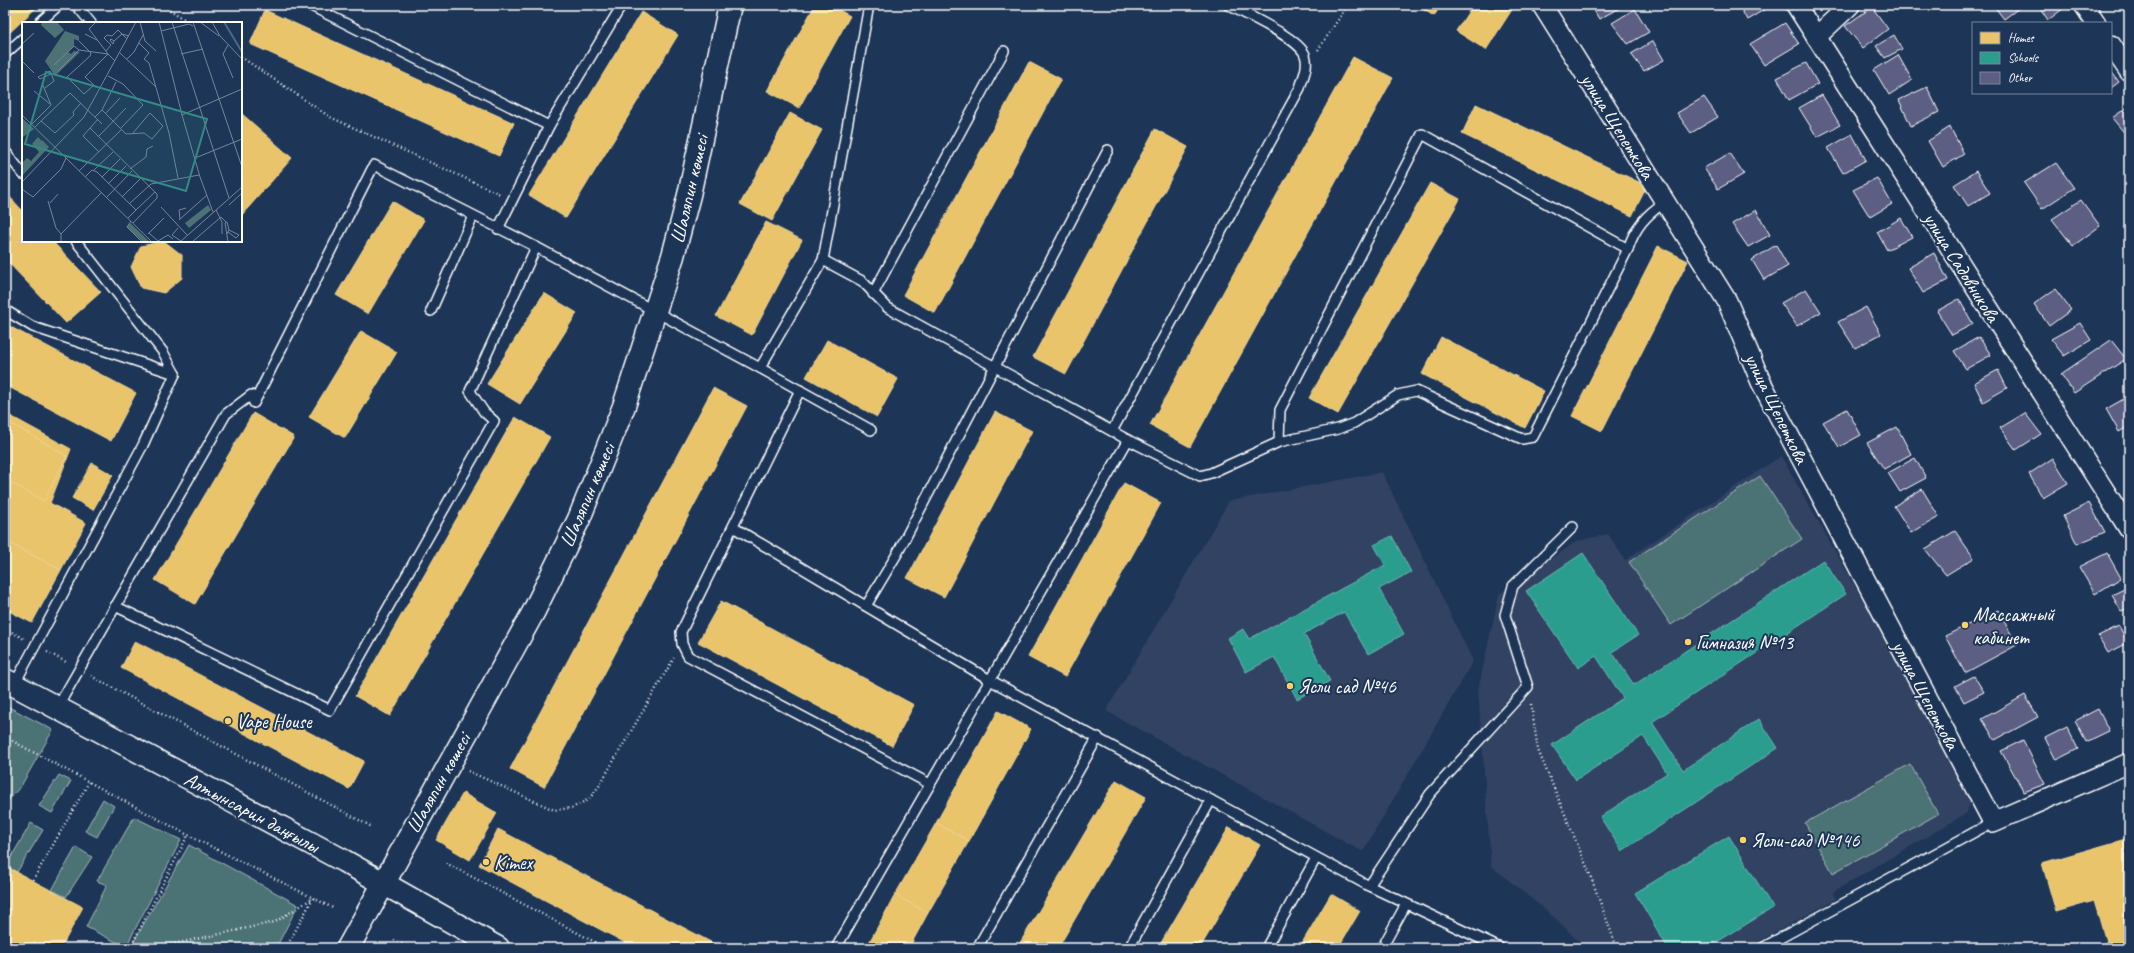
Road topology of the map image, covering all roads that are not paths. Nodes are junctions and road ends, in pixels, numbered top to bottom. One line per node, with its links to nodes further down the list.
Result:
1 (60, 5): 12 (lane)
2 (76, 5): 13 (lane)
3 (310, 5): 21 (lane)
4 (622, 5): 21 (lane)
5 (730, 5): 34 (main road, Шаляпин көшесі)
6 (869, 5): 31 (lane)
7 (1228, 5): 41 (lane)
8 (1542, 5): 25 (street, улица Щепеткова)
9 (1796, 5): 15 (street, улица Садовникова)
10 (1850, 5): 15 (street)
11 (2084, 5): 14 (street)
12 (41, 22)
13 (90, 22)
14 (2095, 22)
15 (1816, 37): 44 (street, улица Садовникова)
16 (22, 39): 19 (lane)
17 (2112, 46): 20 (street)
18 (1004, 51): 32 (lane)
19 (5, 54)
20 (2129, 72)
21 (549, 126): 27 (lane)
22 (1108, 150): 36 (lane)
23 (5, 151): 24 (lane)
24 (22, 173)
25 (1665, 202): 30 (lane); 56 (street, улица Щепеткова)
26 (473, 216): 27 (lane); 35 (lane); 47 (lane)
27 (498, 229): 29 (lane)
28 (77, 242): 38 (lane)
29 (536, 247): 34 (lane); 47 (lane)
30 (1628, 249): 43 (lane); 43 (lane)
31 (823, 260): 32 (lane); 37 (lane)
32 (873, 294): 36 (lane)
33 (5, 310): 38 (lane)
34 (656, 311): 37 (lane); 58 (main road, Шаляпин көшесі)
35 (432, 312)
36 (995, 367): 41 (lane); 48 (lane)
37 (760, 368): 39 (lane)
38 (175, 374): 50 (lane)
39 (800, 390): 40 (lane); 45 (lane)
40 (871, 430)
41 (1112, 431): 42 (lane)
42 (1128, 440): 43 (lane); 49 (lane)
43 (1279, 442)
44 (2128, 526)
45 (733, 527): 48 (lane); 54 (lane)
46 (1573, 527): 59 (lane)
47 (115, 606): 51 (lane)
48 (866, 606): 49 (lane)
49 (990, 680): 52 (lane); 54 (lane)
50 (10, 682): 51 (main road, Алтынсарин даңғылы)
51 (57, 708): 58 (main road, Алтынсарин даңғылы)
52 (1098, 737): 55 (lane); 64 (lane)
53 (2129, 763): 56 (street)
54 (930, 784): 63 (lane)
55 (1211, 800): 57 (lane); 65 (lane)
56 (1993, 822): 69 (lane)
57 (1316, 858): 59 (lane); 66 (lane)
58 (382, 884): 61 (main road, Шаляпин көшесі); 62 (main road, Алтынсарин даңғылы)
59 (1369, 886): 60 (lane)
60 (1406, 904): 67 (lane); 68 (lane)
61 (348, 948)
62 (498, 948)
63 (836, 948)
64 (977, 948)
65 (1129, 948)
66 (1266, 948)
67 (1382, 948)
68 (1500, 948)
69 (1762, 948)

